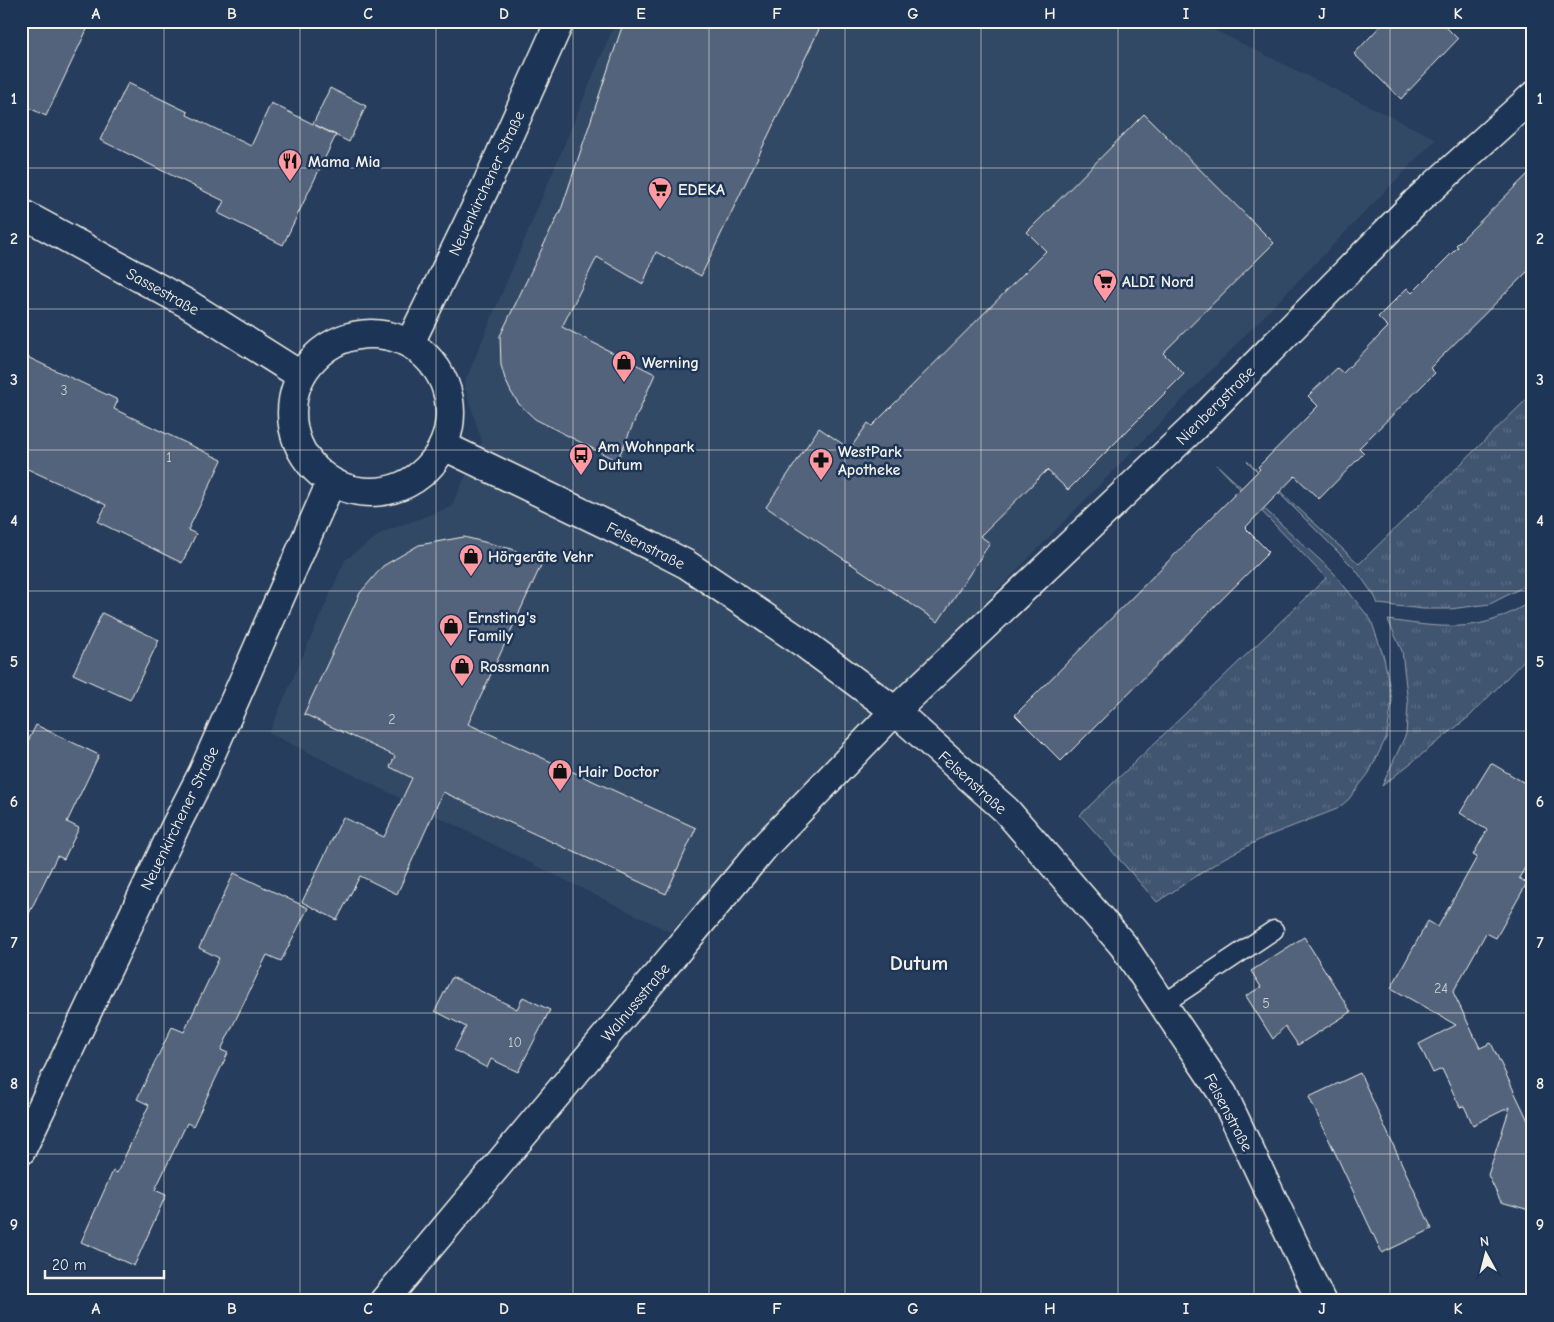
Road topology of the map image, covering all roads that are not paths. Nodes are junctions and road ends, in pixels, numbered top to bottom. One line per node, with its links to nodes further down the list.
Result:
1 (560, 21): 4 (street, Neuenkirchener Straße)
2 (1533, 96): 8 (street, Nienbergstraße)
3 (21, 213): 5 (street, Sassestraße)
4 (410, 343): 5 (street); 6 (street)
5 (300, 375): 7 (street)
6 (444, 446): 7 (street); 8 (street, Felsenstraße)
7 (331, 482): 11 (street, Neuenkirchener Straße)
8 (895, 711): 10 (street, Felsenstraße); 12 (street, Walnussstraße)
9 (1274, 930): 10 (lane)
10 (1163, 1004): 13 (street, Felsenstraße)
11 (21, 1152)
12 (384, 1301)
13 (1321, 1301)

